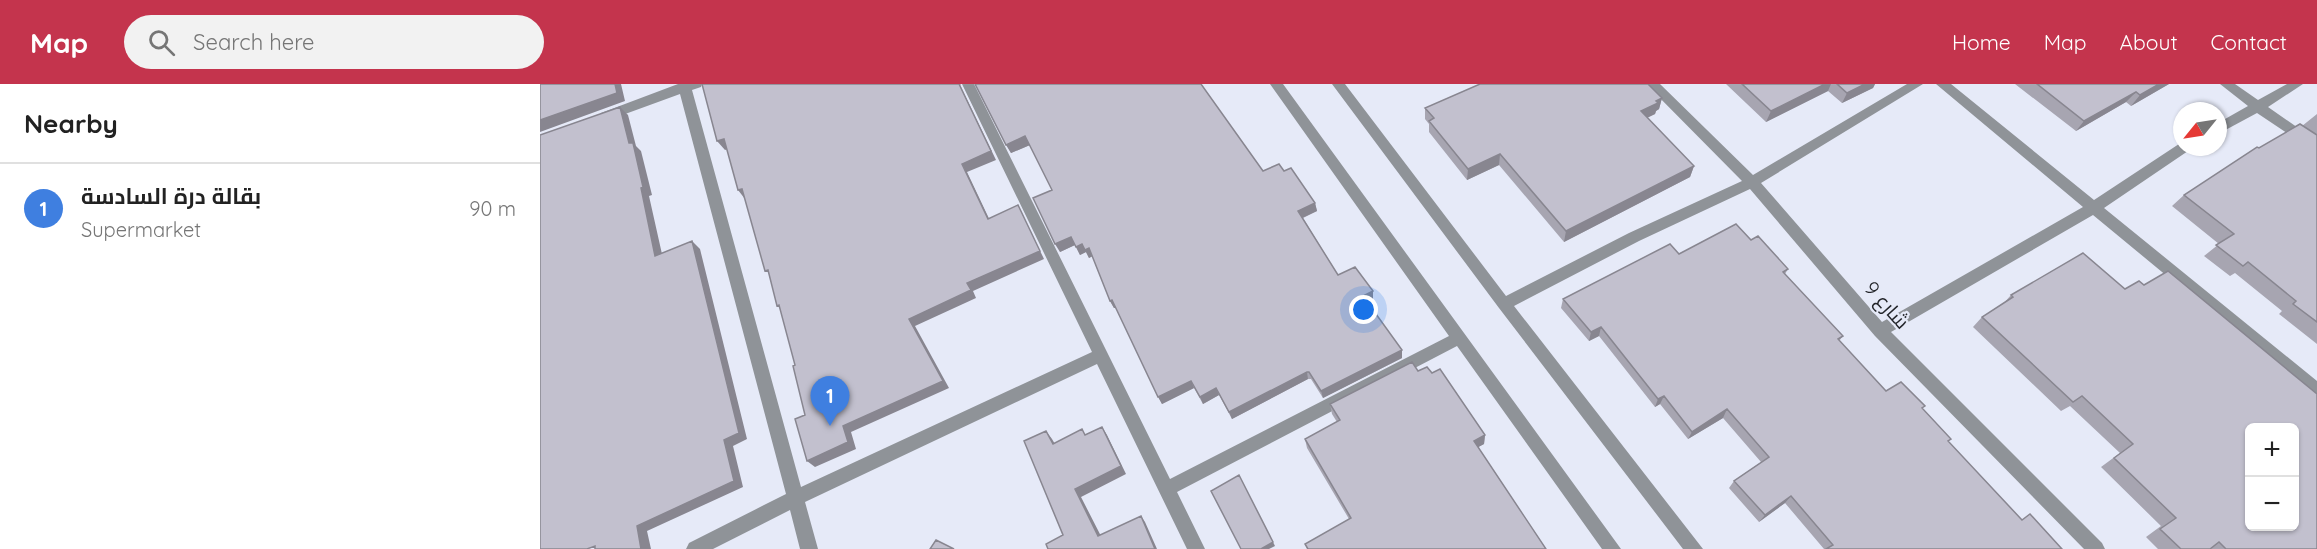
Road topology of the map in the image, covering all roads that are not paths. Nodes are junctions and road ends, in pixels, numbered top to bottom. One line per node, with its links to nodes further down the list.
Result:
1 (968, 84): 20 (street)
2 (1276, 84): 19 (street)
3 (1338, 84): 17 (street)
4 (1652, 84): 15 (street, شارع 9)
5 (1917, 84): 15 (street)
6 (1942, 84): 16 (street)
7 (2226, 84): 10 (street)
8 (2297, 84): 10 (street)
9 (689, 85): 11 (street); 23 (street)
10 (2258, 108): 12 (street); 13 (street)
11 (596, 119)
12 (2227, 124)
13 (2317, 148)
14 (2173, 154): 16 (street)
15 (1752, 182): 17 (street); 18 (street, شارع 9)
16 (2095, 207): 18 (street); 21 (street)
17 (1504, 304): 28 (street)
18 (1880, 331): 29 (street, شارع 9)
19 (1459, 338): 22 (street); 27 (street)
20 (1099, 356): 22 (street); 23 (street)
21 (2317, 390)
22 (1167, 489): 26 (street)
23 (796, 498): 24 (street); 25 (street)
24 (695, 549)
25 (809, 549)
26 (1196, 549)
27 (1612, 549)
28 (1694, 549)
29 (2096, 549)

